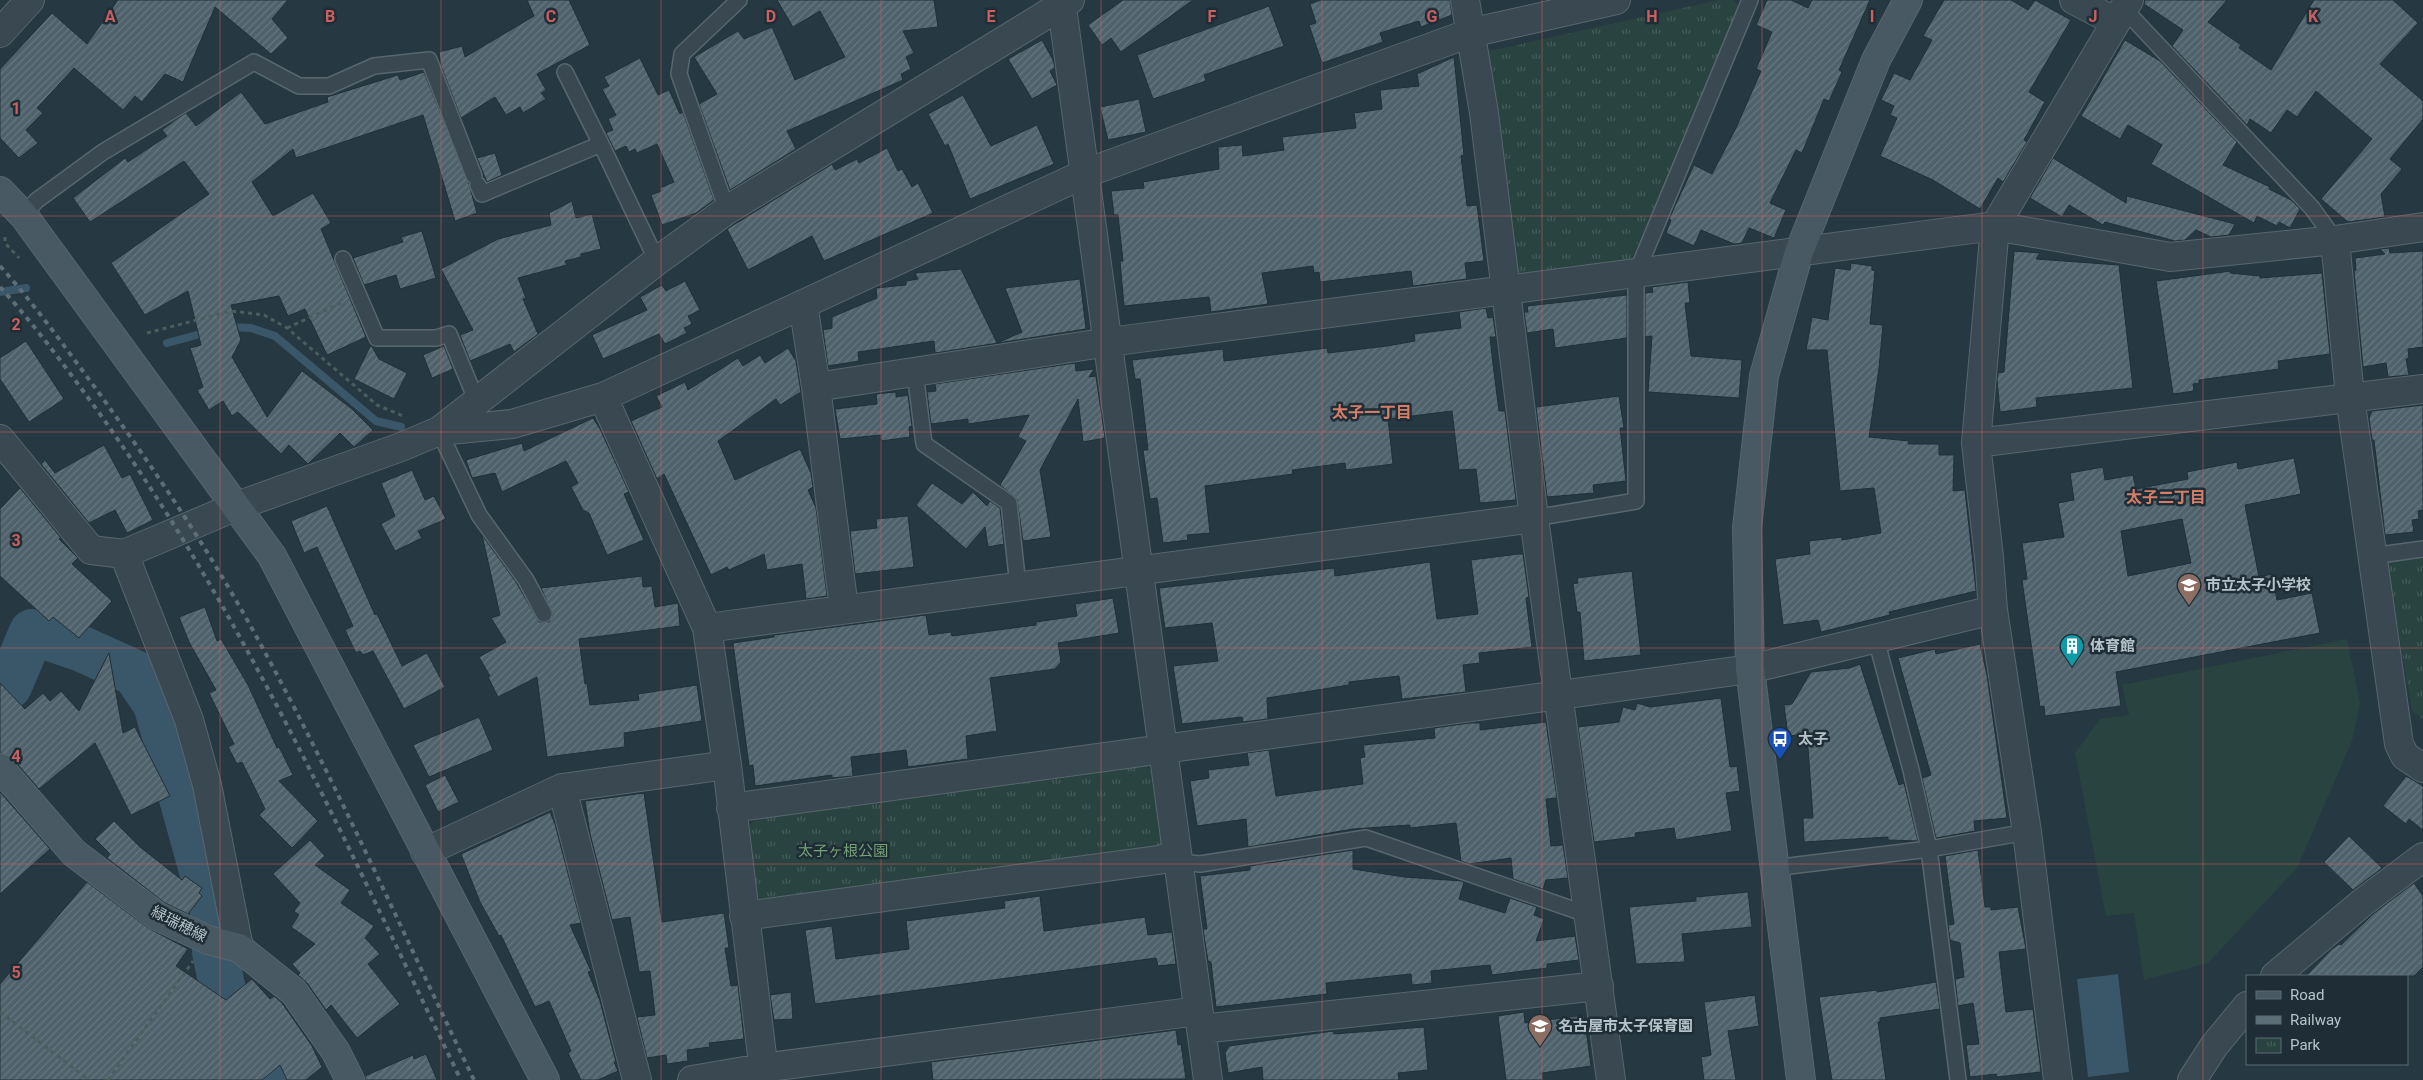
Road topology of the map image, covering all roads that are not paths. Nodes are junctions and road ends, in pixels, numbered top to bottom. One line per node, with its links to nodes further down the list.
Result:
1 (30, 0): 10 (street)
2 (739, 0): 16 (lane)
3 (1465, 0): 11 (street)
4 (1616, 0): 11 (street)
5 (1750, 0): 24 (lane)
6 (1908, 0): 21 (street)
7 (2074, 0): 9 (street)
8 (1066, 4): 14 (street); 16 (street)
9 (2123, 10): 18 (street); 20 (lane)
10 (0, 32)
11 (1470, 33): 14 (street); 25 (street)
12 (566, 72): 13 (lane)
13 (601, 144): 17 (lane); 23 (lane)
14 (1086, 173): 26 (street); 27 (street)
15 (0, 191): 17 (street)
16 (727, 210): 23 (street)
17 (24, 216): 37 (street)
18 (1995, 226): 20 (street); 21 (street); 36 (street)
19 (2423, 227): 20 (street)
20 (2334, 240): 32 (street)
21 (1799, 252): 24 (street); 49 (street)
22 (343, 259): 33 (lane)
23 (656, 262): 33 (street)
24 (1636, 274): 25 (street); 38 (lane)
25 (1504, 291): 27 (street); 38 (street)
26 (803, 304): 29 (street); 31 (street)
27 (1109, 342): 28 (street); 42 (street)
28 (916, 372): 29 (street); 43 (lane)
29 (816, 387): 44 (street)
30 (2423, 389): 32 (street)
31 (602, 397): 34 (street); 47 (street)
32 (2350, 398): 36 (street); 41 (street)
33 (476, 402): 34 (street)
34 (439, 431): 37 (street); 46 (lane)
35 (0, 439): 40 (street)
36 (1976, 443): 45 (street)
37 (237, 506): 40 (street); 59 (street)
38 (1534, 518): 42 (street); 50 (street)
39 (2423, 549): 41 (lane)
40 (124, 554): 65 (street)
41 (2372, 556): 54 (street)
42 (1140, 569): 43 (street); 51 (street)
43 (1018, 586): 44 (street)
44 (844, 610): 47 (street)
45 (1993, 610): 48 (street); 57 (street)
46 (544, 614)
47 (707, 628): 52 (street)
48 (1876, 639): 49 (street); 58 (lane)
49 (1750, 669): 50 (street); 62 (street)
50 (1559, 694): 51 (street); 63 (street)
51 (1164, 748): 56 (street); 61 (street)
52 (727, 765): 55 (street); 56 (street)
53 (0, 768): 65 (street, 緑瑞穂線)
54 (2423, 768)
55 (562, 788): 59 (street); 73 (street)
56 (731, 808): 64 (street)
57 (2026, 832): 58 (lane); 79 (street)
58 (1930, 848): 62 (lane); 78 (lane)
59 (425, 852): 72 (street)
60 (2423, 858): 66 (street)
61 (1179, 862): 63 (lane); 64 (street); 69 (street)
62 (1773, 868): 77 (street)
63 (1589, 915): 67 (street)
64 (744, 916): 70 (street)
65 (220, 943): 71 (street, 緑瑞穂線)
66 (2277, 975)
67 (1598, 986): 69 (street); 76 (street)
68 (2246, 1007): 80 (street)
69 (1200, 1020): 70 (street); 75 (street)
70 (764, 1074): 74 (street)
71 (350, 1080)
72 (545, 1080)
73 (637, 1080)
74 (692, 1080)
75 (1208, 1080)
76 (1611, 1080)
77 (1801, 1080)
78 (1958, 1080)
79 (2058, 1080)
80 (2192, 1080)

